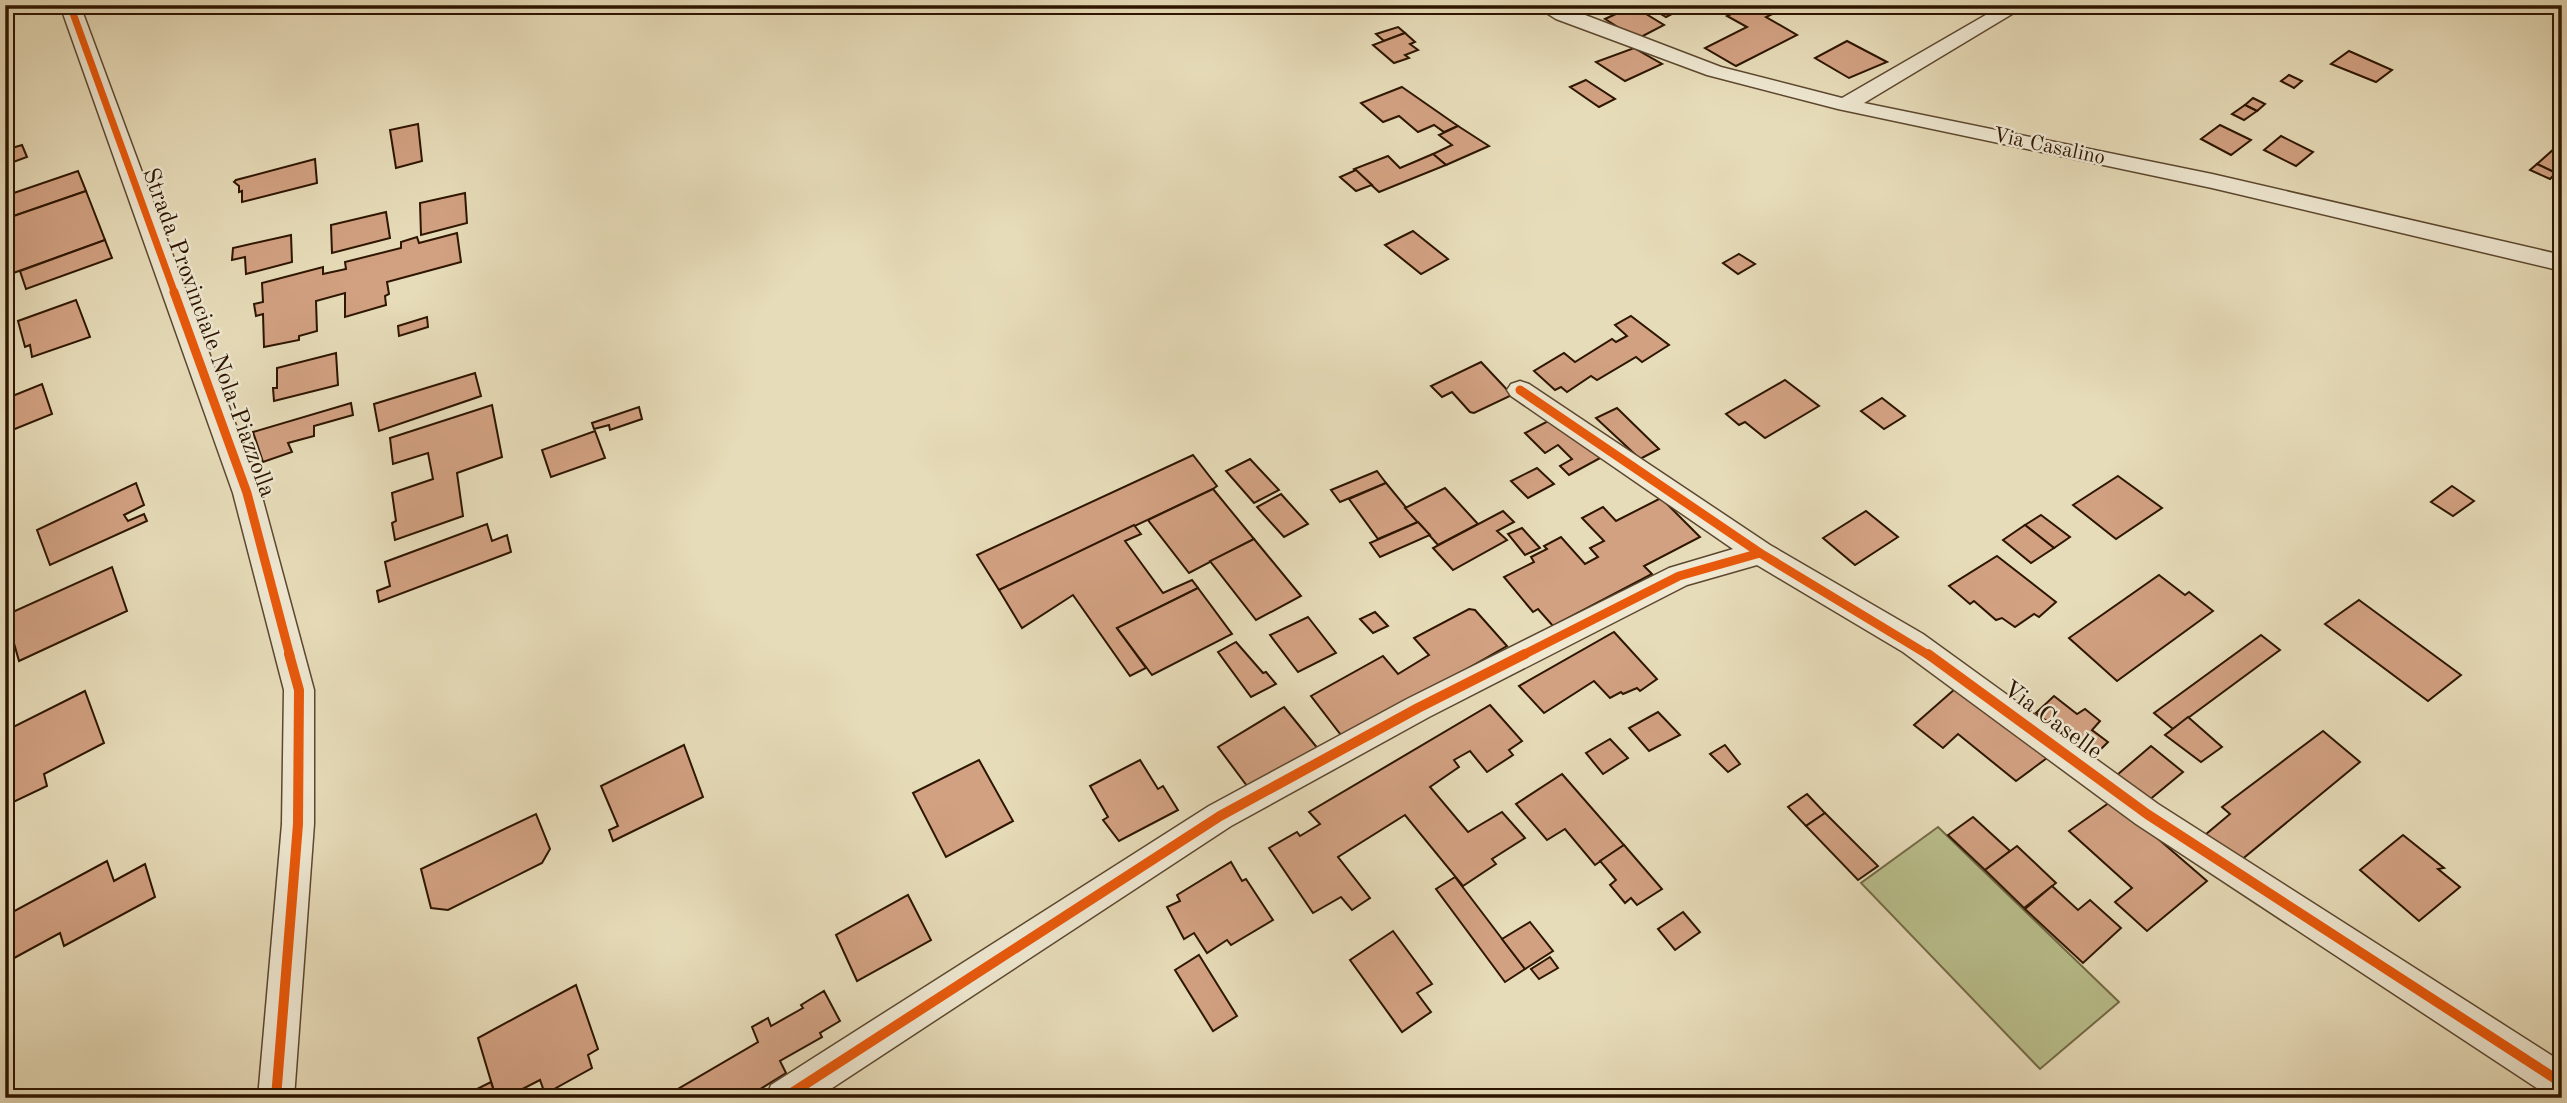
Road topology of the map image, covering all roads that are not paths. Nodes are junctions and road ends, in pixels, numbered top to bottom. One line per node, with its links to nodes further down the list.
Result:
1 (70, 5): 9 (street, Strada Provinciale Nola-Piazzolla)
2 (1544, 5): 4 (street, Via Casalino)
3 (2017, 5): 4 (street)
4 (1846, 105): 5 (street, Via Casalino)
5 (2562, 263)
6 (1520, 390): 7 (street, Via Caselle)
7 (1760, 553): 8 (street, Via Caselle); 10 (street)
8 (2562, 1083)
9 (276, 1098)
10 (784, 1098)

